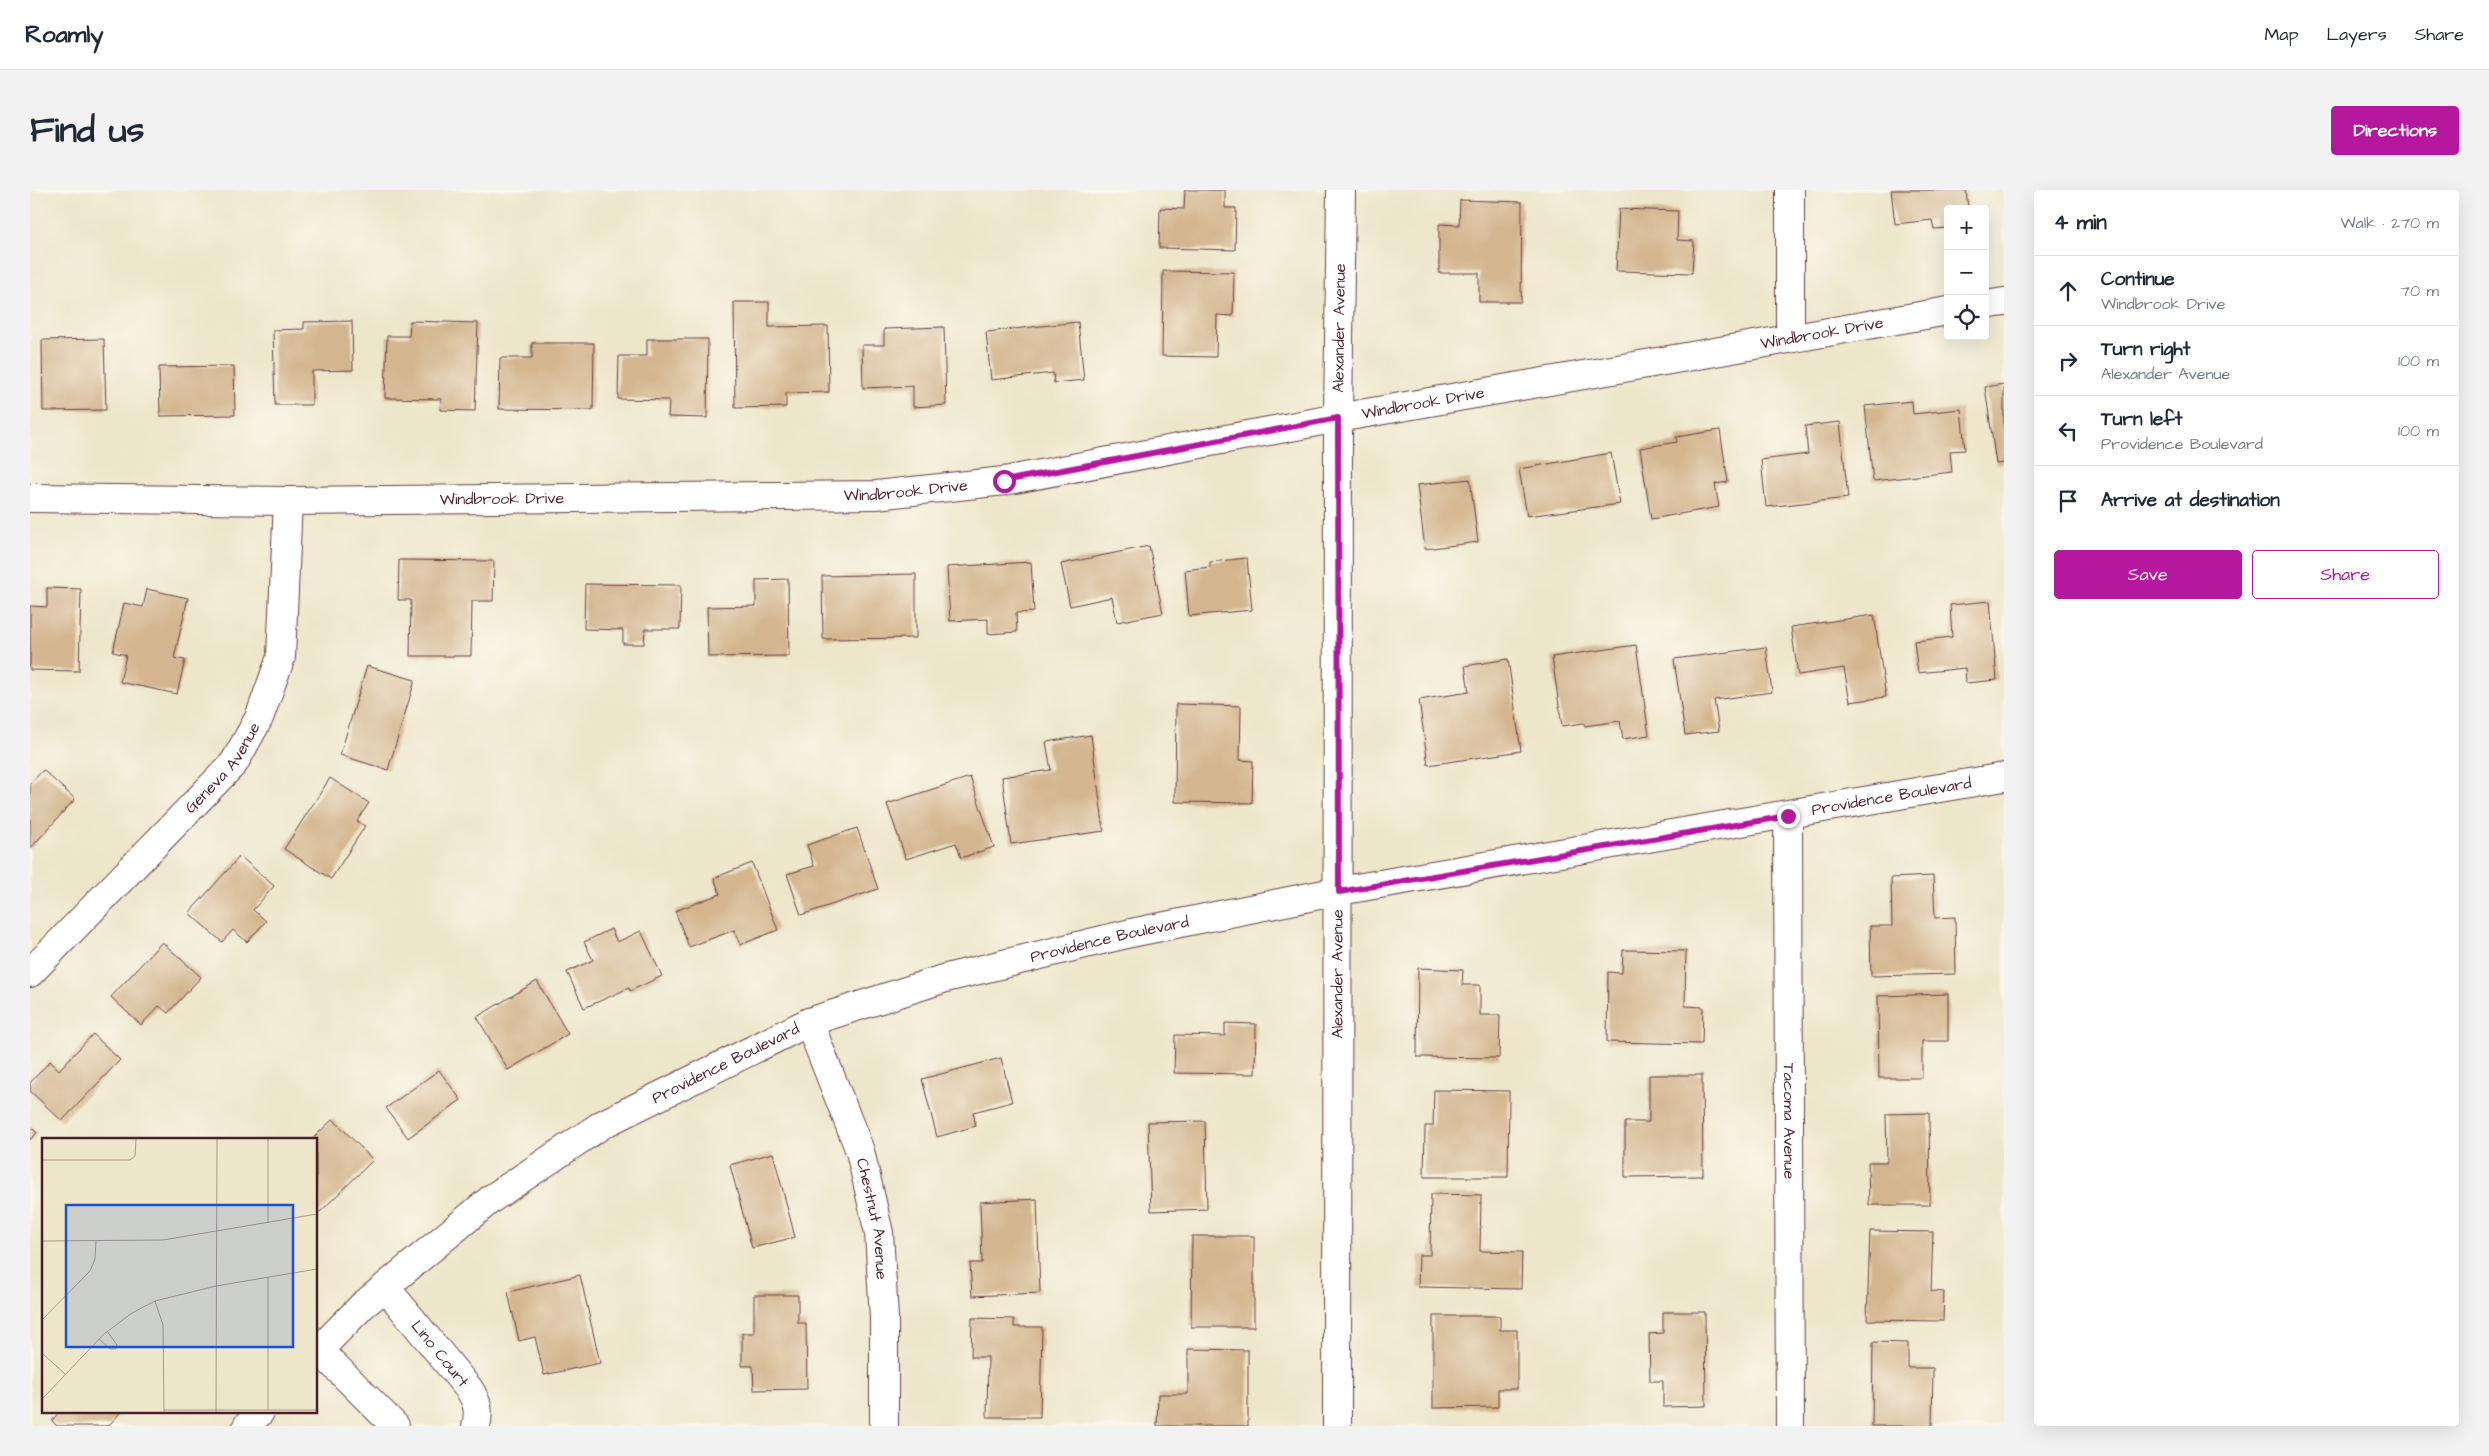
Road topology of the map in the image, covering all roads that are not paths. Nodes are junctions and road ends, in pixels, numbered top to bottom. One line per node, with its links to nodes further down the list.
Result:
1 (1341, 190): 7 (street, Alexander Avenue)
2 (1790, 190): 6 (street)
3 (2004, 302): 4 (street)
4 (1989, 304)
5 (1944, 312): 6 (street, Windbrook Drive)
6 (1790, 339): 7 (street, Windbrook Drive)
7 (1338, 418): 9 (street, Windbrook Drive); 12 (street, Alexander Avenue)
8 (30, 498): 9 (street, Windbrook Drive)
9 (288, 500): 13 (street, Geneva Avenue)
10 (2004, 777): 11 (street, Providence Boulevard)
11 (1788, 816): 12 (street, Providence Boulevard); 24 (street, Tacoma Avenue)
12 (1339, 892): 14 (street, Providence Boulevard); 23 (street, Alexander Avenue)
13 (30, 972)
14 (809, 1022): 15 (street, Providence Boulevard); 22 (street, Chestnut Avenue)
15 (386, 1288): 16 (street, Providence Boulevard); 21 (street, Lino Court)
16 (318, 1351)
17 (318, 1353): 20 (street)
18 (258, 1414): 19 (street)
19 (247, 1426)
20 (395, 1426)
21 (476, 1426)
22 (884, 1426)
23 (1337, 1426)
24 (1790, 1426)

